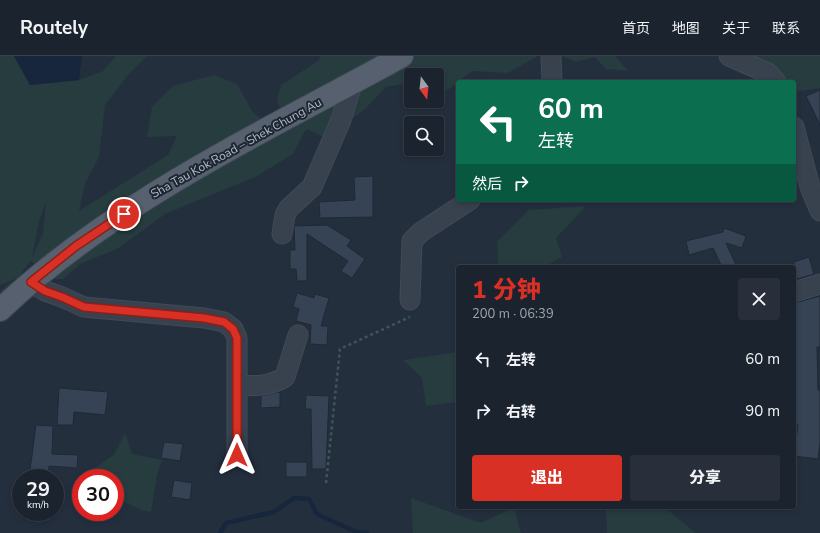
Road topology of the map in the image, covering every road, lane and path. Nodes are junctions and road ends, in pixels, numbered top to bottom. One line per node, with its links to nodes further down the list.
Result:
1 (402, 56): 6 (main road, Sha Tau Kok Road – Shek Chung Au)
2 (551, 56): 4 (street)
3 (729, 56): 5 (street)
4 (552, 80)
5 (774, 80)
6 (352, 84): 10 (street); 11 (main road, Sha Tau Kok Road – Shek Chung Au)
7 (796, 134): 9 (street)
8 (467, 202): 14 (street)
9 (820, 211)
10 (282, 234)
11 (31, 282): 15 (main road, Sha Tau Kok Road – Shek Chung Au); 17 (street)
12 (820, 284): 13 (street)
13 (796, 291)
14 (410, 300): 19 (path)
15 (0, 310)
16 (298, 335): 17 (street)
17 (237, 385): 18 (street)
18 (237, 455)
19 (326, 483)

